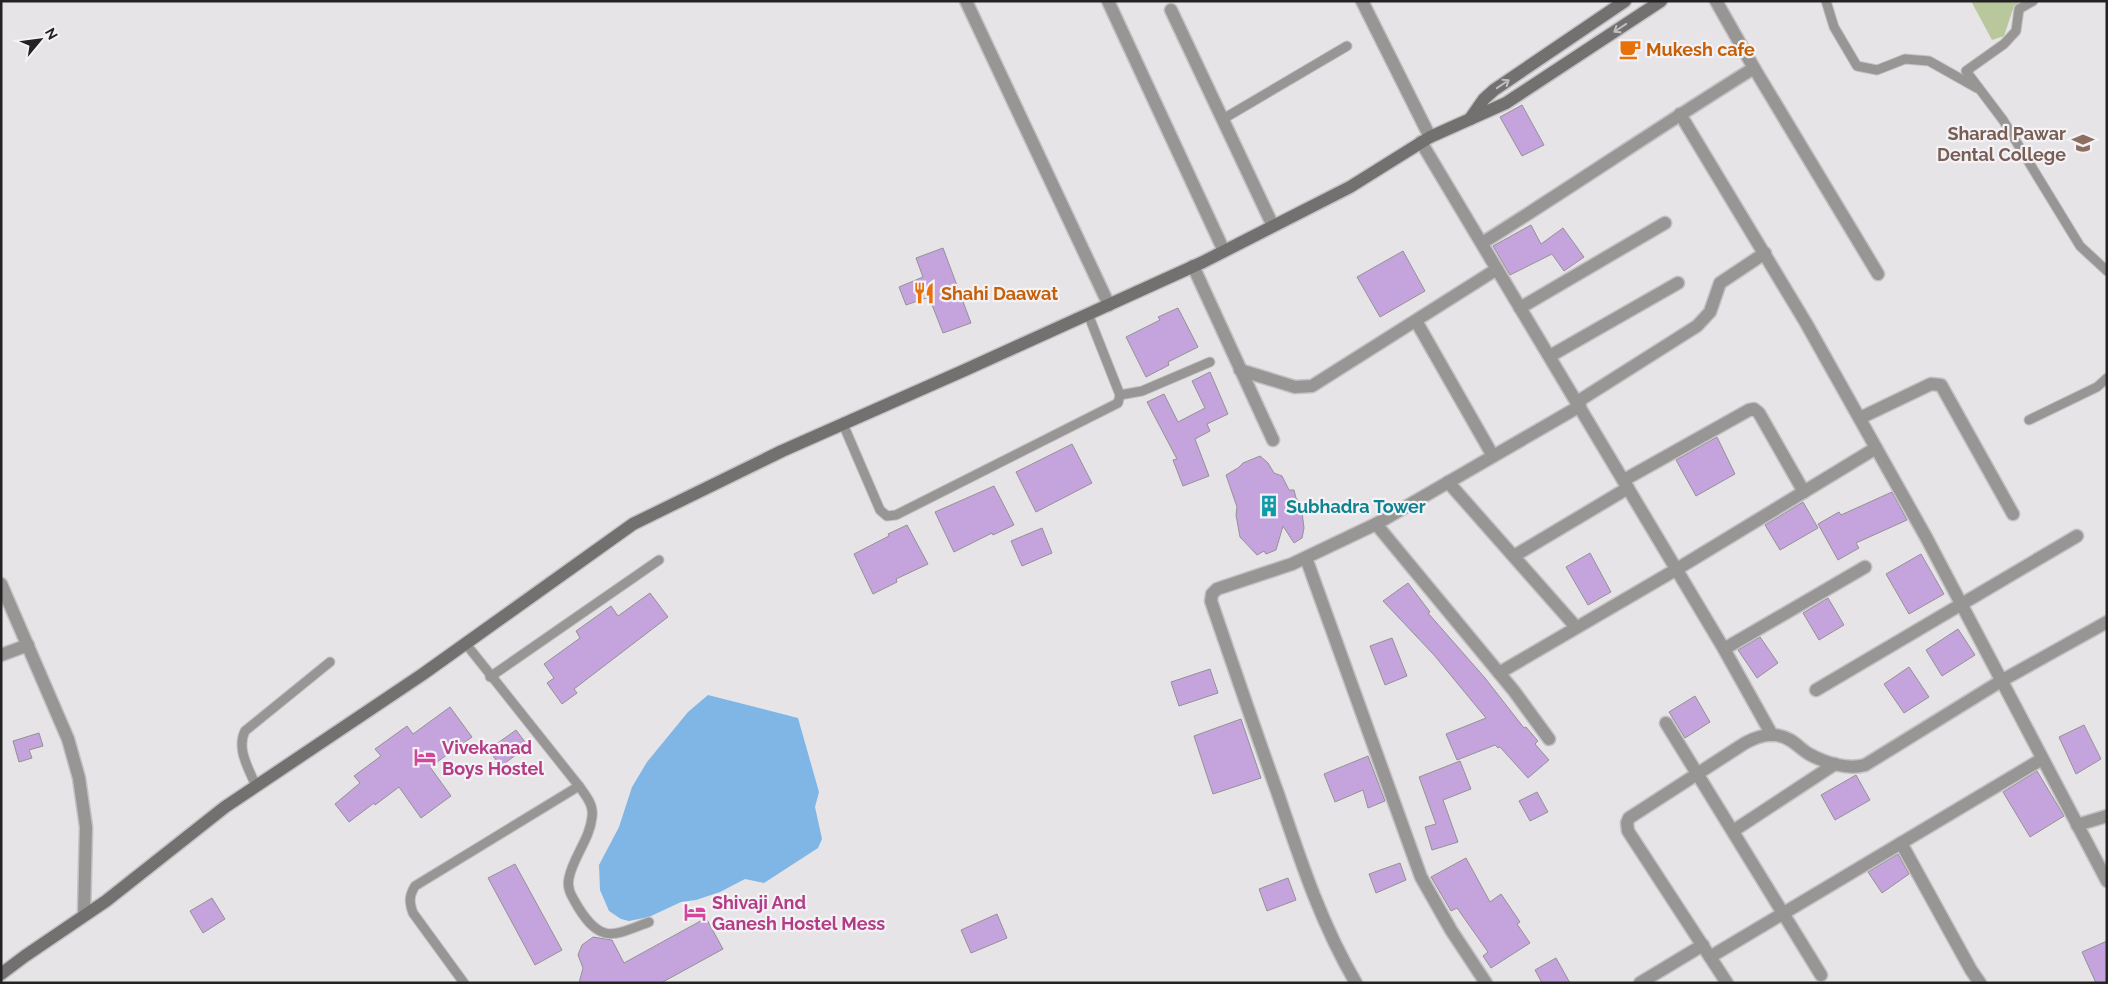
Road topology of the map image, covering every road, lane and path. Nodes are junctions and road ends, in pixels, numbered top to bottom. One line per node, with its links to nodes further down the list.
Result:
1 (966, 1): 27 (street)
2 (1108, 1): 20 (street)
3 (1362, 1): 16 (street)
4 (1625, 1): 15 (street, one-way to 4)
5 (1661, 1): 15 (street, one-way to 15)
6 (1716, 1): 11 (street)
7 (1826, 1): 12 (lane)
8 (2032, 1): 12 (lane)
9 (1171, 10): 14 (street)
10 (1346, 46): 14 (lane)
11 (1754, 68): 13 (street); 25 (street)
12 (1981, 90): 23 (lane)
13 (1680, 114): 19 (street); 21 (street)
14 (1223, 119): 18 (street)
15 (1470, 119): 16 (street)
16 (1426, 140): 18 (street); 19 (street)
17 (1666, 223): 28 (street)
18 (1273, 226): 20 (street)
19 (1482, 243): 24 (street)
20 (1224, 251): 22 (street)
21 (1764, 253): 36 (street); 37 (street)
22 (1193, 266): 27 (street); 33 (street)
23 (2105, 267)
24 (1497, 269): 28 (street); 30 (street)
25 (1878, 274)
26 (1678, 283): 31 (street)
27 (1109, 305): 29 (street)
28 (1520, 308): 31 (street)
29 (1088, 314): 35 (lane); 39 (street)
30 (1416, 321): 33 (street); 42 (street)
31 (1550, 356): 36 (street)
32 (1210, 362): 35 (lane)
33 (1240, 370): 40 (street)
34 (2107, 378): 38 (lane)
35 (1120, 395): 39 (lane)
36 (1578, 404): 42 (street); 44 (street)
37 (1860, 418): 41 (street); 46 (street)
38 (2029, 420)
39 (843, 424): 58 (street)
40 (1273, 440)
41 (1876, 448): 45 (street); 55 (street)
42 (1493, 456): 43 (street)
43 (1448, 482): 47 (street); 49 (street)
44 (1626, 484): 45 (street); 49 (street); 53 (street)
45 (1804, 492): 53 (street)
46 (2013, 514)
47 (1376, 524): 50 (street); 63 (street)
48 (2076, 536): 55 (street)
49 (1514, 556): 57 (street)
50 (1306, 558): 88 (street); 89 (street)
51 (659, 560): 64 (lane)
52 (1865, 567): 60 (street)
53 (1677, 569): 57 (street); 60 (street)
54 (1, 584): 59 (street)
55 (1962, 605): 65 (street); 66 (street)
56 (2107, 622): 65 (street)
57 (1576, 627): 63 (street)
58 (466, 644): 64 (lane); 73 (street)
59 (28, 645): 61 (street); 81 (street)
60 (1724, 649): 68 (street)
61 (1, 656)
62 (330, 662): 73 (lane)
63 (1499, 673): 69 (street)
64 (490, 677): 74 (lane)
65 (2002, 681): 70 (street); 71 (street)
66 (1816, 690)
67 (1666, 723): 72 (street)
68 (1772, 735): 71 (street); 72 (street)
69 (1549, 739)
70 (2042, 759): 76 (street); 78 (street)
71 (1835, 764): 77 (street)
72 (1698, 773): 77 (street); 83 (street)
73 (256, 786): 81 (street)
74 (579, 786): 82 (lane); 87 (lane)
75 (2107, 816): 76 (street)
76 (2077, 825): 79 (street)
77 (1733, 831): 80 (street)
78 (1901, 843): 80 (street); 92 (street)
79 (2107, 881)
80 (1783, 913): 84 (street); 86 (street)
81 (84, 916): 85 (street)
82 (648, 922)
83 (1703, 945): 84 (street); 90 (street)
84 (1710, 957): 91 (street)
85 (1, 974)
86 (1821, 975)
87 (464, 983)
88 (1356, 983)
89 (1486, 983)
90 (1640, 983)
91 (1727, 983)
92 (1980, 983)

